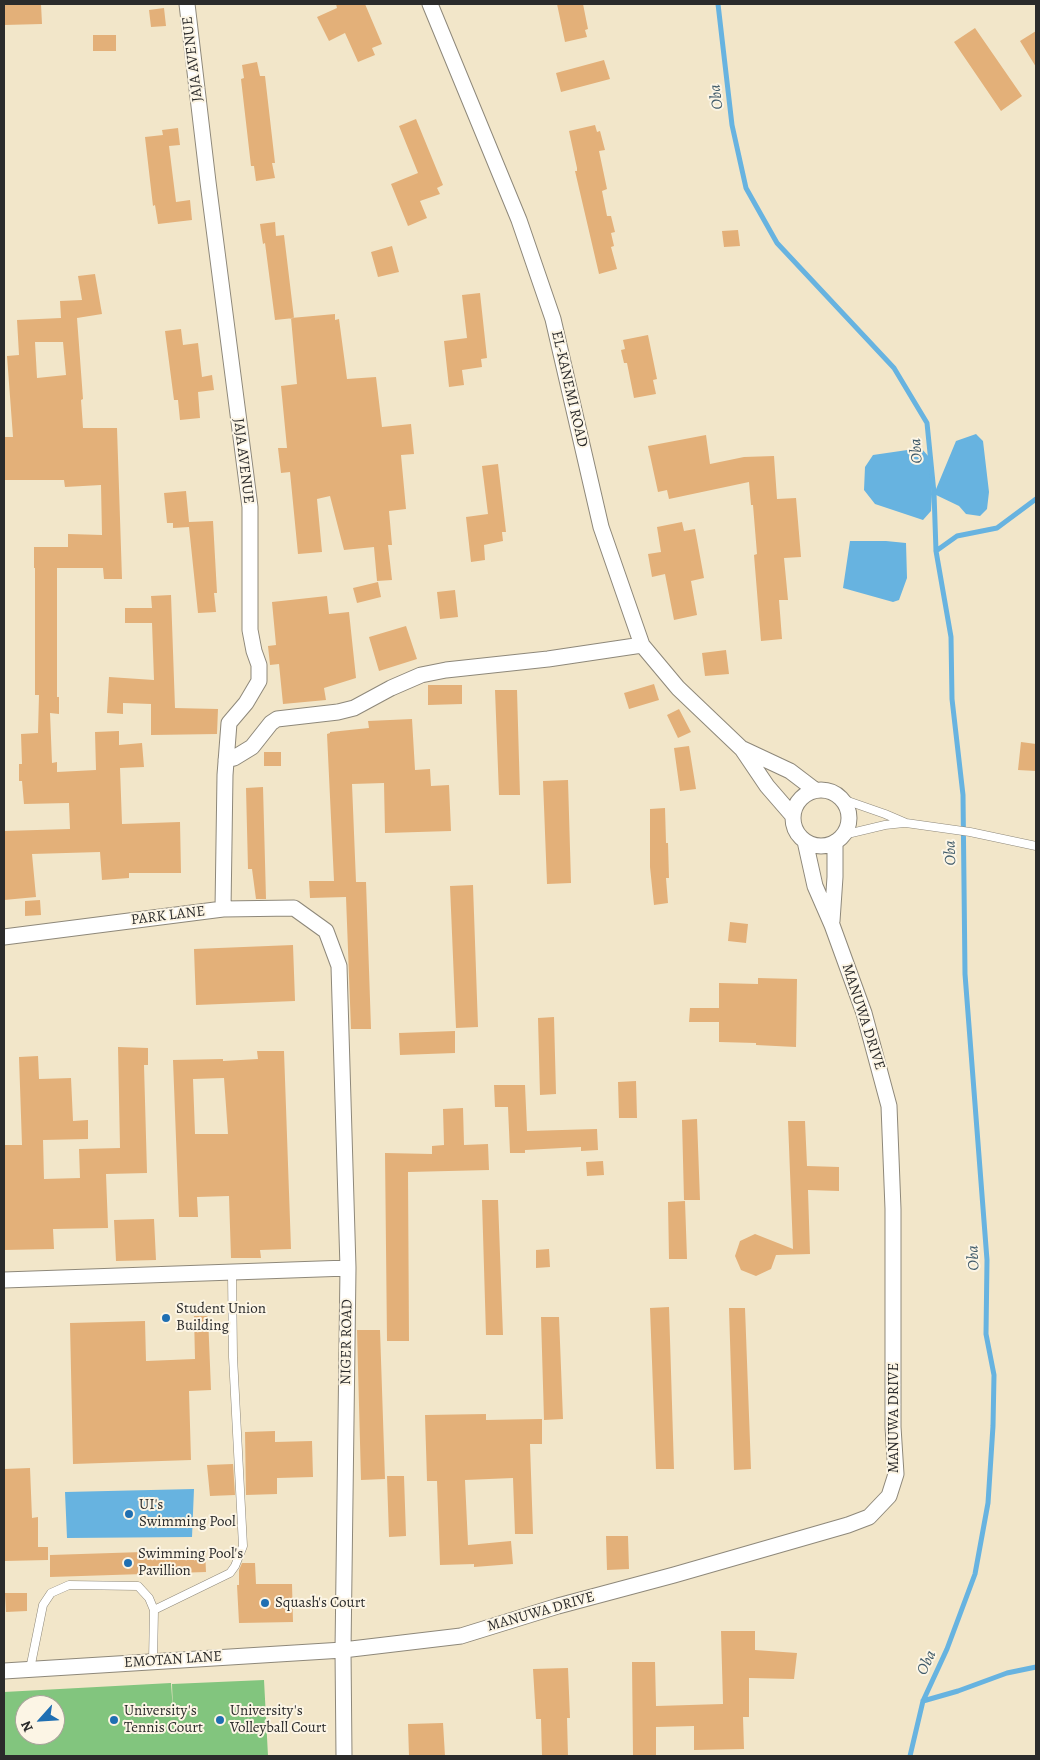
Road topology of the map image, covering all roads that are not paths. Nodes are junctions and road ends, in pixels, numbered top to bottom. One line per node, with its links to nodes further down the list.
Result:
1 (187, 4): 5 (street, JAJA AVENUE)
2 (430, 4): 3 (street, EL-KANEMI ROAD)
3 (642, 645): 4 (street, EL-KANEMI ROAD); 5 (street)
4 (742, 749): 6 (street, EL-KANEMI ROAD); 8 (street, EL-KANEMI ROAD)
5 (226, 760): 13 (street, JAJA AVENUE)
6 (815, 790): 7 (street); 8 (street)
7 (842, 799): 9 (lane); 10 (street)
8 (793, 816): 11 (street)
9 (906, 823): 10 (lane); 12 (lane)
10 (839, 838): 11 (street); 14 (street, MANUWA DRIVE)
11 (806, 841): 14 (street, MANUWA DRIVE)
12 (1036, 846)
13 (223, 909): 15 (street, PARK LANE); 16 (street, PARK LANE)
14 (832, 925): 21 (street, MANUWA DRIVE)
15 (326, 931): 17 (street, NIGER ROAD)
16 (4, 937)
17 (348, 1268): 18 (street); 21 (street, NIGER ROAD)
18 (232, 1274): 19 (street); 20 (lane)
19 (4, 1280)
20 (154, 1610): 22 (lane); 23 (lane)
21 (343, 1650): 22 (street, EMOTAN LANE); 25 (street, NIGER ROAD)
22 (154, 1661): 23 (street, EMOTAN LANE)
23 (30, 1669): 24 (street, EMOTAN LANE)
24 (4, 1670)
25 (344, 1756)

